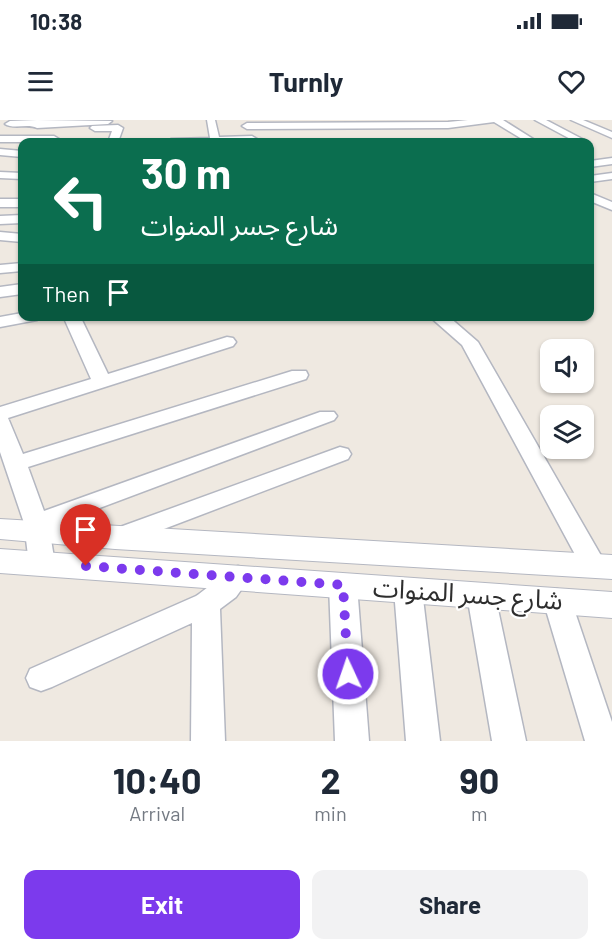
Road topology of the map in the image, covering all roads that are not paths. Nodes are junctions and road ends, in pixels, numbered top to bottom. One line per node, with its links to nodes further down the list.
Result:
1 (54, 120): 9 (street)
2 (211, 120): 20 (street)
3 (492, 120): 12 (street)
4 (497, 120): 22 (street)
5 (539, 120): 23 (street)
6 (575, 120): 17 (street)
7 (0, 121): 13 (street)
8 (108, 121): 10 (street)
9 (38, 123): 10 (street); 13 (street); 14 (street)
10 (95, 123): 19 (street)
11 (245, 123): 12 (street); 21 (street)
12 (410, 123)
13 (13, 124): 15 (street)
14 (65, 126)
15 (0, 130)
16 (75, 134): 18 (street)
17 (612, 135)
18 (106, 138)
19 (114, 138)
20 (215, 138)
21 (251, 138)
22 (526, 138)
23 (575, 138)
24 (0, 139): 25 (street)
25 (18, 140)
26 (0, 152): 28 (street)
27 (0, 159): 28 (street)
28 (17, 160): 31 (street)
29 (612, 161): 30 (street)
30 (594, 163)
31 (0, 175): 32 (street)
32 (18, 176)
33 (612, 176): 34 (street)
34 (594, 178)
35 (612, 193): 36 (street)
36 (594, 195)
37 (0, 203): 38 (street)
38 (18, 203)
39 (18, 219): 40 (street)
40 (0, 220)
41 (0, 236): 42 (street)
42 (18, 238)
43 (18, 267): 44 (street)
44 (0, 269)
45 (18, 290): 46 (street)
46 (0, 292)
47 (18, 319): 50 (street)
48 (73, 321): 53 (street)
49 (443, 321): 63 (street)
50 (0, 322)
51 (227, 342): 53 (street)
52 (299, 375): 58 (street)
53 (102, 381): 54 (street)
54 (0, 414)
55 (327, 416): 61 (street)
56 (0, 421): 58 (street)
57 (340, 454): 60 (street)
58 (15, 464): 61 (street)
59 (0, 529): 61 (street, شارع جسر المنوات)
60 (115, 538): 61 (street, شارع جسر المنوات); 63 (street, شارع جسر المنوات)
61 (39, 540): 62 (street, شارع جسر المنوات); 64 (street, شارع جسر المنوات)
62 (0, 561)
63 (603, 567)
64 (238, 576): 65 (street, شارع جسر المنوات); 69 (street)
65 (343, 585): 66 (street, شارع جسر المنوات); 73 (street)
66 (408, 590): 67 (street, شارع جسر المنوات); 74 (street)
67 (481, 595): 68 (street, شارع جسر المنوات); 75 (street)
68 (557, 600): 70 (street, شارع جسر المنوات); 76 (street)
69 (206, 604): 71 (street); 72 (street)
70 (612, 605)
71 (41, 678)
72 (208, 741)
73 (352, 741)
74 (423, 741)
75 (509, 741)
76 (602, 741)

